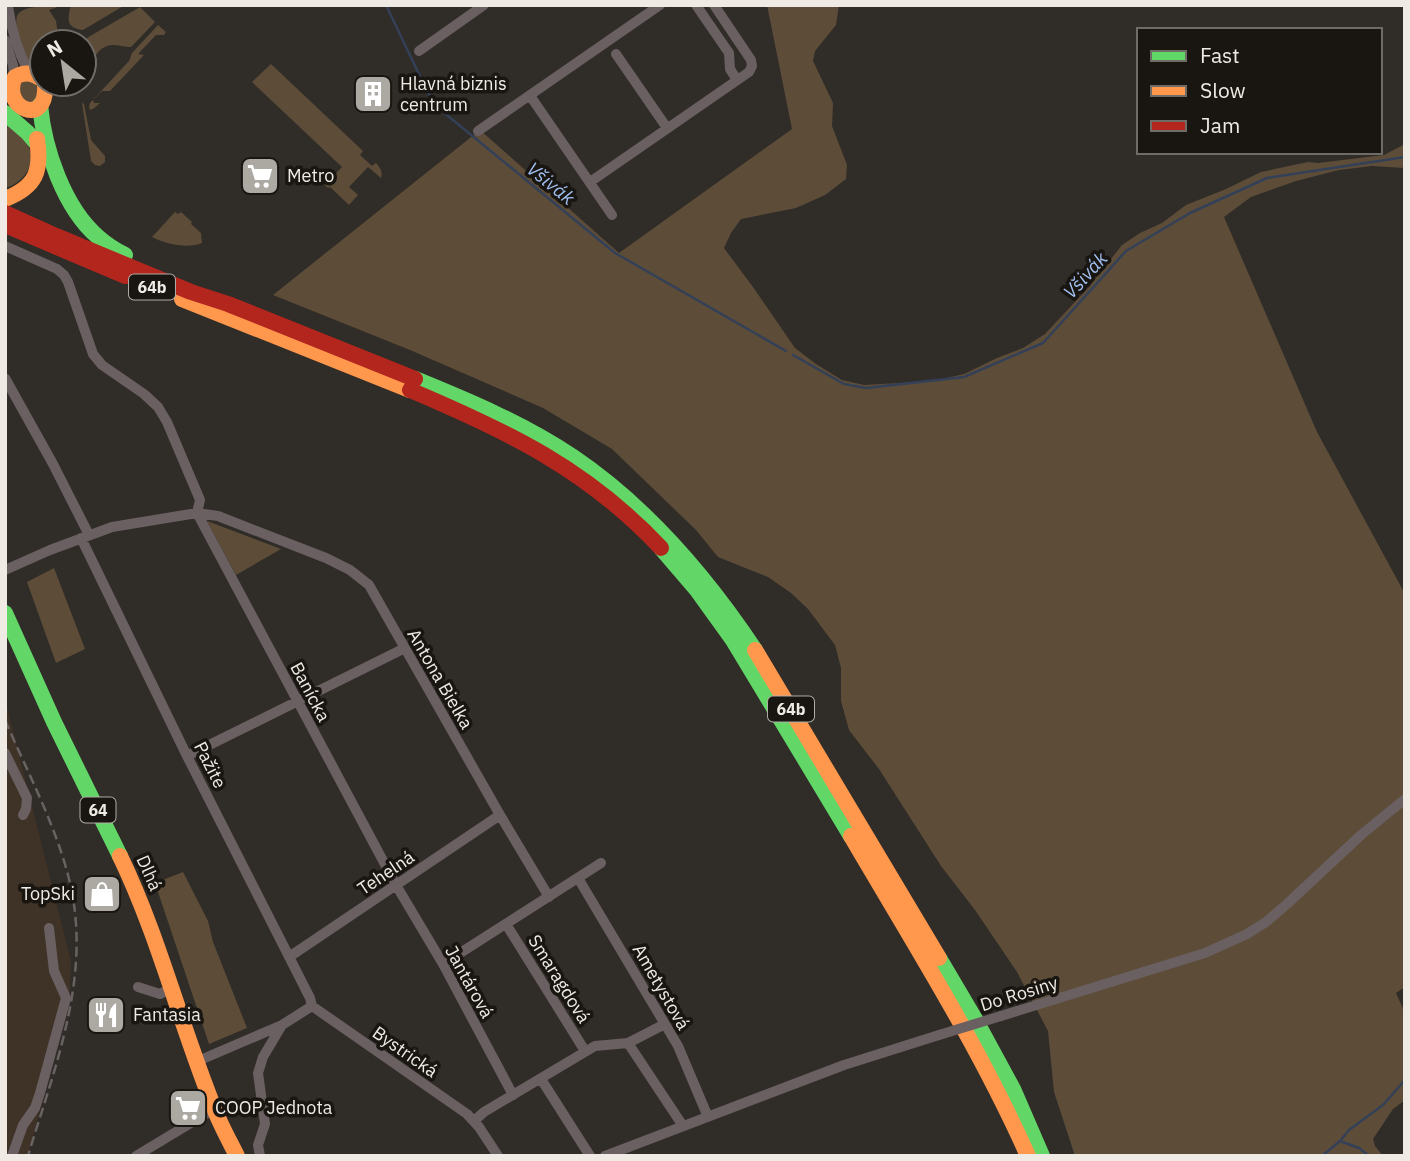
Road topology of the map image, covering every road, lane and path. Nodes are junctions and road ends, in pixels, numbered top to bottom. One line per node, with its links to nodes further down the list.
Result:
1 (484, 5): 6 (street)
2 (660, 5): 12 (street)
3 (696, 5): 10 (street)
4 (714, 5): 10 (street)
5 (10, 6): 11 (street)
6 (471, 9): 8 (street)
7 (5, 40): 11 (street)
8 (419, 51)
9 (616, 54): 15 (street)
10 (737, 80): 15 (street)
11 (15, 88): 14 (main road); 17 (main road)
12 (529, 96): 16 (street); 18 (street)
13 (43, 98): 14 (main road)
14 (34, 108): 17 (main road); 24 (main road)
15 (667, 128): 18 (street)
16 (478, 131)
17 (39, 146): 19 (main road)
18 (590, 182): 21 (street)
19 (5, 199)
20 (5, 213): 24 (main road, 64b)
21 (612, 215)
22 (5, 225): 26 (main road, 64b)
23 (5, 246): 27 (street)
24 (228, 304): 26 (main road, 64b)
25 (5, 378): 28 (street, Pažite)
26 (412, 384): 67 (main road, 64b); 68 (main road, 64b)
27 (197, 513): 28 (street, Antona Bielka); 31 (street, Antona Bielka); 32 (street, Banícka)
28 (85, 537): 29 (street, Antona Bielka); 34 (street, Pažite)
29 (5, 570)
30 (6, 617): 47 (main road, Dlhá / 64)
31 (405, 648): 32 (street); 37 (street, Antona Bielka)
32 (297, 701): 34 (street); 40 (street, Banícka)
33 (5, 754): 36 (street)
34 (187, 756): 44 (street, Pažite)
35 (1405, 799): 57 (street, Do Rosiny, bridge)
36 (23, 815)
37 (500, 815): 40 (street, Tehelná); 41 (street, Antona Bielka)
38 (601, 863): 39 (street)
39 (579, 878): 41 (street); 49 (street, Ametystová)
40 (396, 886): 44 (street, Tehelná); 45 (street, Jantárová)
41 (549, 897): 42 (street)
42 (506, 924): 45 (street); 52 (street, Smaragdová)
43 (49, 928): 60 (street)
44 (289, 957): 48 (street, Pažite)
45 (443, 964): 55 (street, Jantárová)
46 (138, 987): 47 (street)
47 (172, 988): 53 (main road, Dlhá / 64)
48 (312, 1006): 50 (street); 58 (street, Bystrická)
49 (665, 1024): 51 (street); 57 (street, Ametystová)
50 (282, 1025): 53 (street); 63 (street)
51 (628, 1043): 52 (street); 59 (street)
52 (585, 1051): 54 (street)
53 (198, 1061): 56 (main road, Dlhá / 64)
54 (541, 1079): 55 (street); 65 (street)
55 (513, 1095): 58 (street)
56 (214, 1109): 61 (street); 62 (main road, Dlhá / 64)
57 (708, 1117): 59 (street, Do Rosiny)
58 (475, 1121): 64 (street, Bystrická)
59 (683, 1126): 66 (street, Do Rosiny)
60 (12, 1156)
61 (136, 1156)
62 (237, 1156)
63 (260, 1156)
64 (498, 1156)
65 (590, 1156)
66 (605, 1156)
67 (1028, 1156)
68 (1042, 1156)

